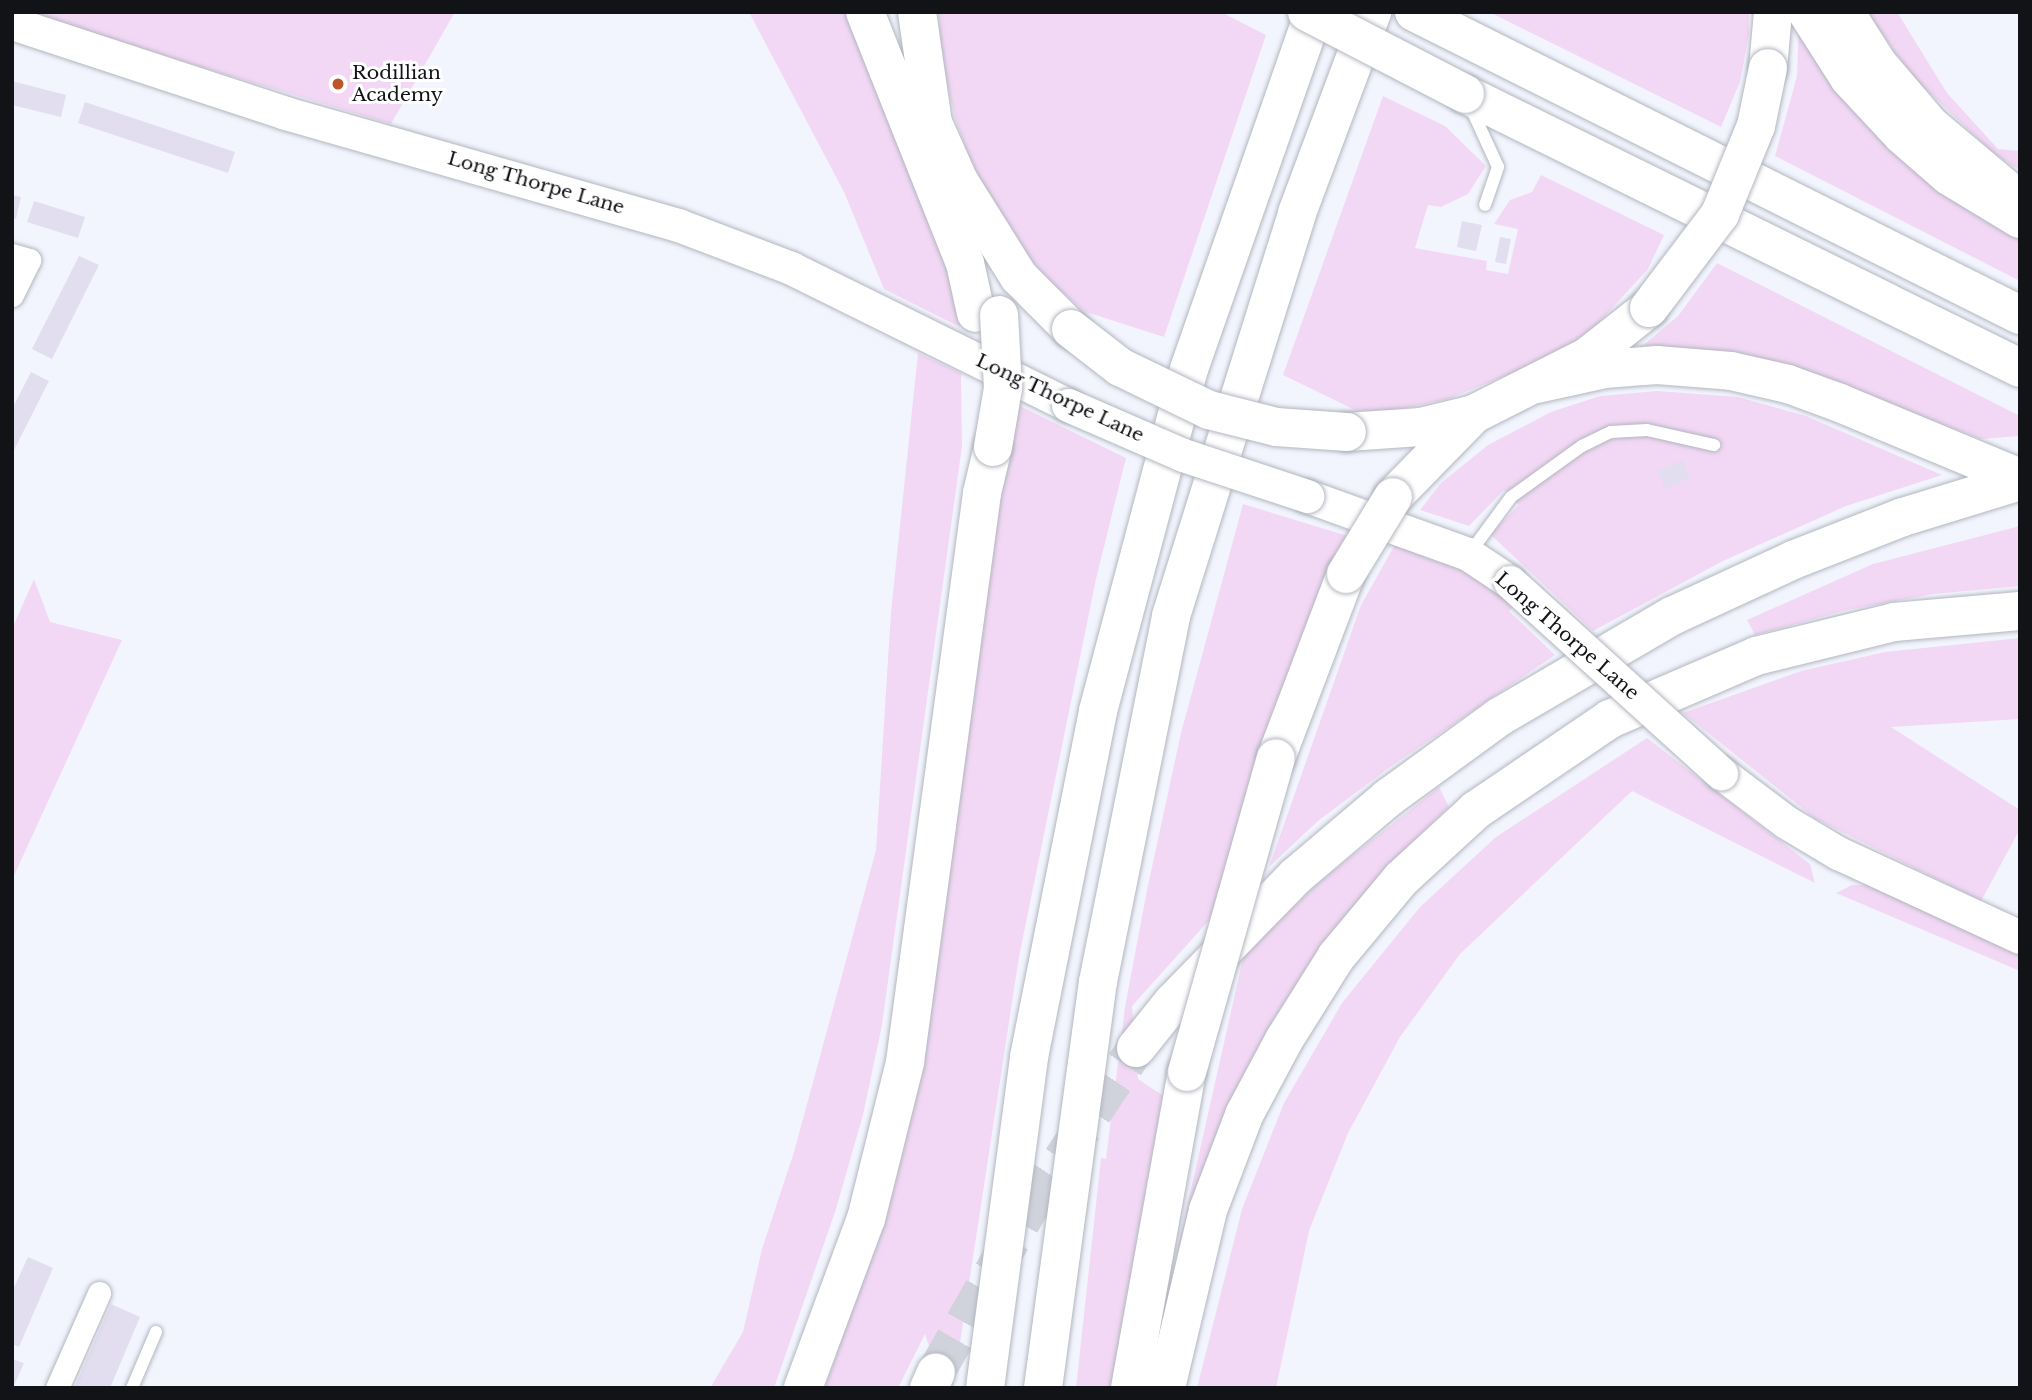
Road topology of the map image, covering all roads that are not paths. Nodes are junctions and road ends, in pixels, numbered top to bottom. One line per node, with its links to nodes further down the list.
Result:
1 (865, 12): 20 (highway)
2 (880, 12): 13 (highway)
3 (917, 12): 13 (highway)
4 (1307, 12): 12 (highway, bridge)
5 (1314, 12): 36 (highway)
6 (1372, 12): 37 (highway)
7 (1414, 12): 21 (highway)
8 (1773, 12): 23 (highway, bridge)
9 (1807, 12): 16 (highway)
10 (1845, 12): 14 (highway)
11 (12, 23): 27 (main road, Long Thorpe Lane, bridge)
12 (1465, 94): 15 (lane); 22 (highway)
13 (933, 122): 17 (highway)
14 (2020, 201)
15 (1485, 205)
16 (2020, 219)
17 (982, 223): 20 (highway); 24 (highway, bridge)
18 (12, 255): 19 (street)
19 (12, 295)
20 (987, 314): 35 (highway, bridge)
21 (2020, 315)
22 (2020, 368)
23 (1537, 384): 24 (highway); 26 (highway)
24 (1474, 414): 38 (highway, bridge)
25 (1714, 444): 27 (lane)
26 (2020, 480): 30 (highway)
27 (1468, 554): 29 (main road, Long Thorpe Lane, bridge)
28 (2020, 611): 39 (highway)
29 (2020, 937)
30 (1136, 1048)
31 (99, 1293): 33 (street)
32 (156, 1332): 34 (lane)
33 (57, 1388)
34 (132, 1388)
35 (803, 1388)
36 (985, 1388)
37 (1043, 1388)
38 (1130, 1388)
39 (1166, 1388)

